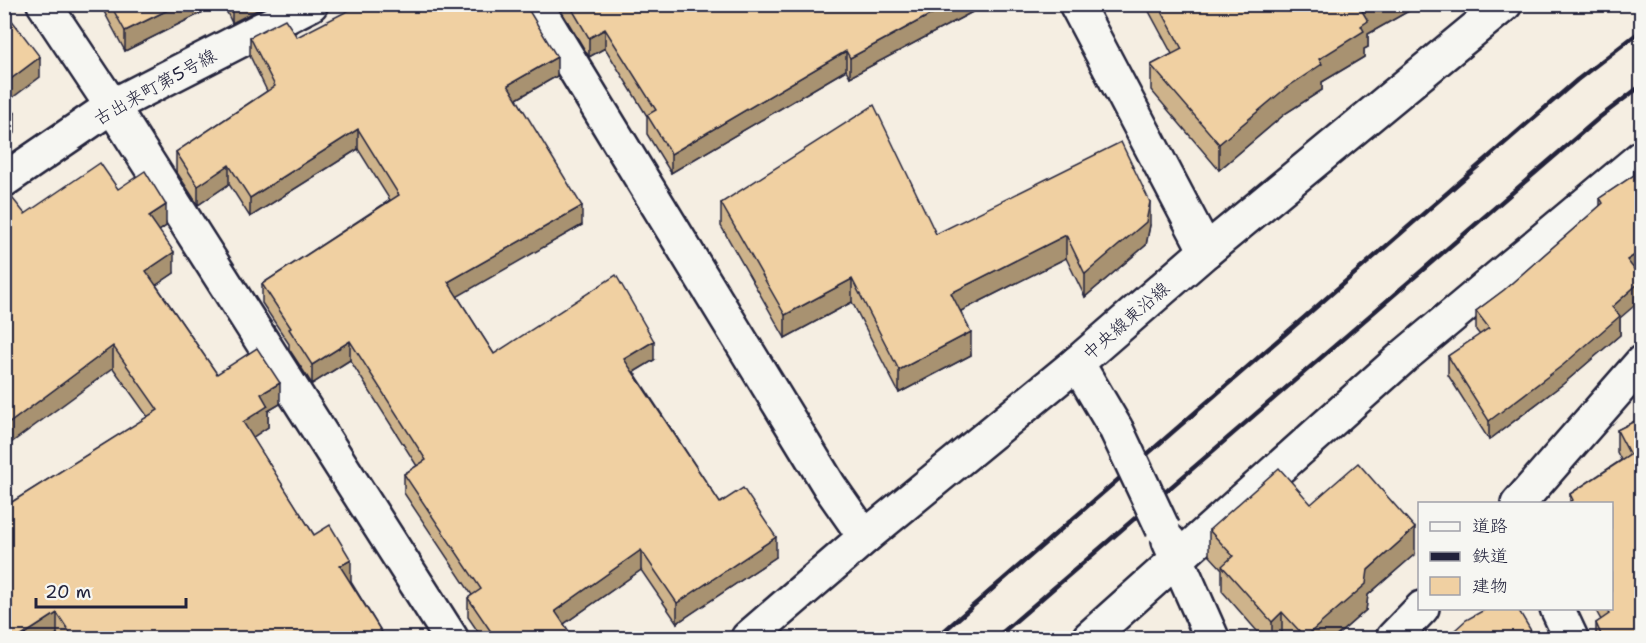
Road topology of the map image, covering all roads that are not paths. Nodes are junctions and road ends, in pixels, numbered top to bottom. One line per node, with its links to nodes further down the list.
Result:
1 (44, 4): 6 (street)
2 (311, 4): 6 (street, 古出来町第5号線)
3 (535, 4): 13 (street)
4 (1076, 4): 9 (street)
5 (1505, 4): 9 (street, 中央線東沿線)
6 (112, 106): 8 (street, 古出来町第5号線); 17 (street)
7 (1641, 157): 14 (street)
8 (4, 180)
9 (1206, 250): 11 (street, 中央線東沿線)
10 (1641, 362): 12 (street)
11 (1077, 363): 13 (street, 中央線東沿線); 14 (street, bridge)
12 (1520, 502)
13 (865, 537): 18 (street, 中央線東沿線)
14 (1178, 561): 19 (street); 20 (street)
15 (1421, 610): 21 (street)
16 (1557, 610): 22 (street)
17 (450, 639)
18 (748, 639)
19 (1089, 639)
20 (1212, 639)
21 (1393, 639)
22 (1571, 639)

